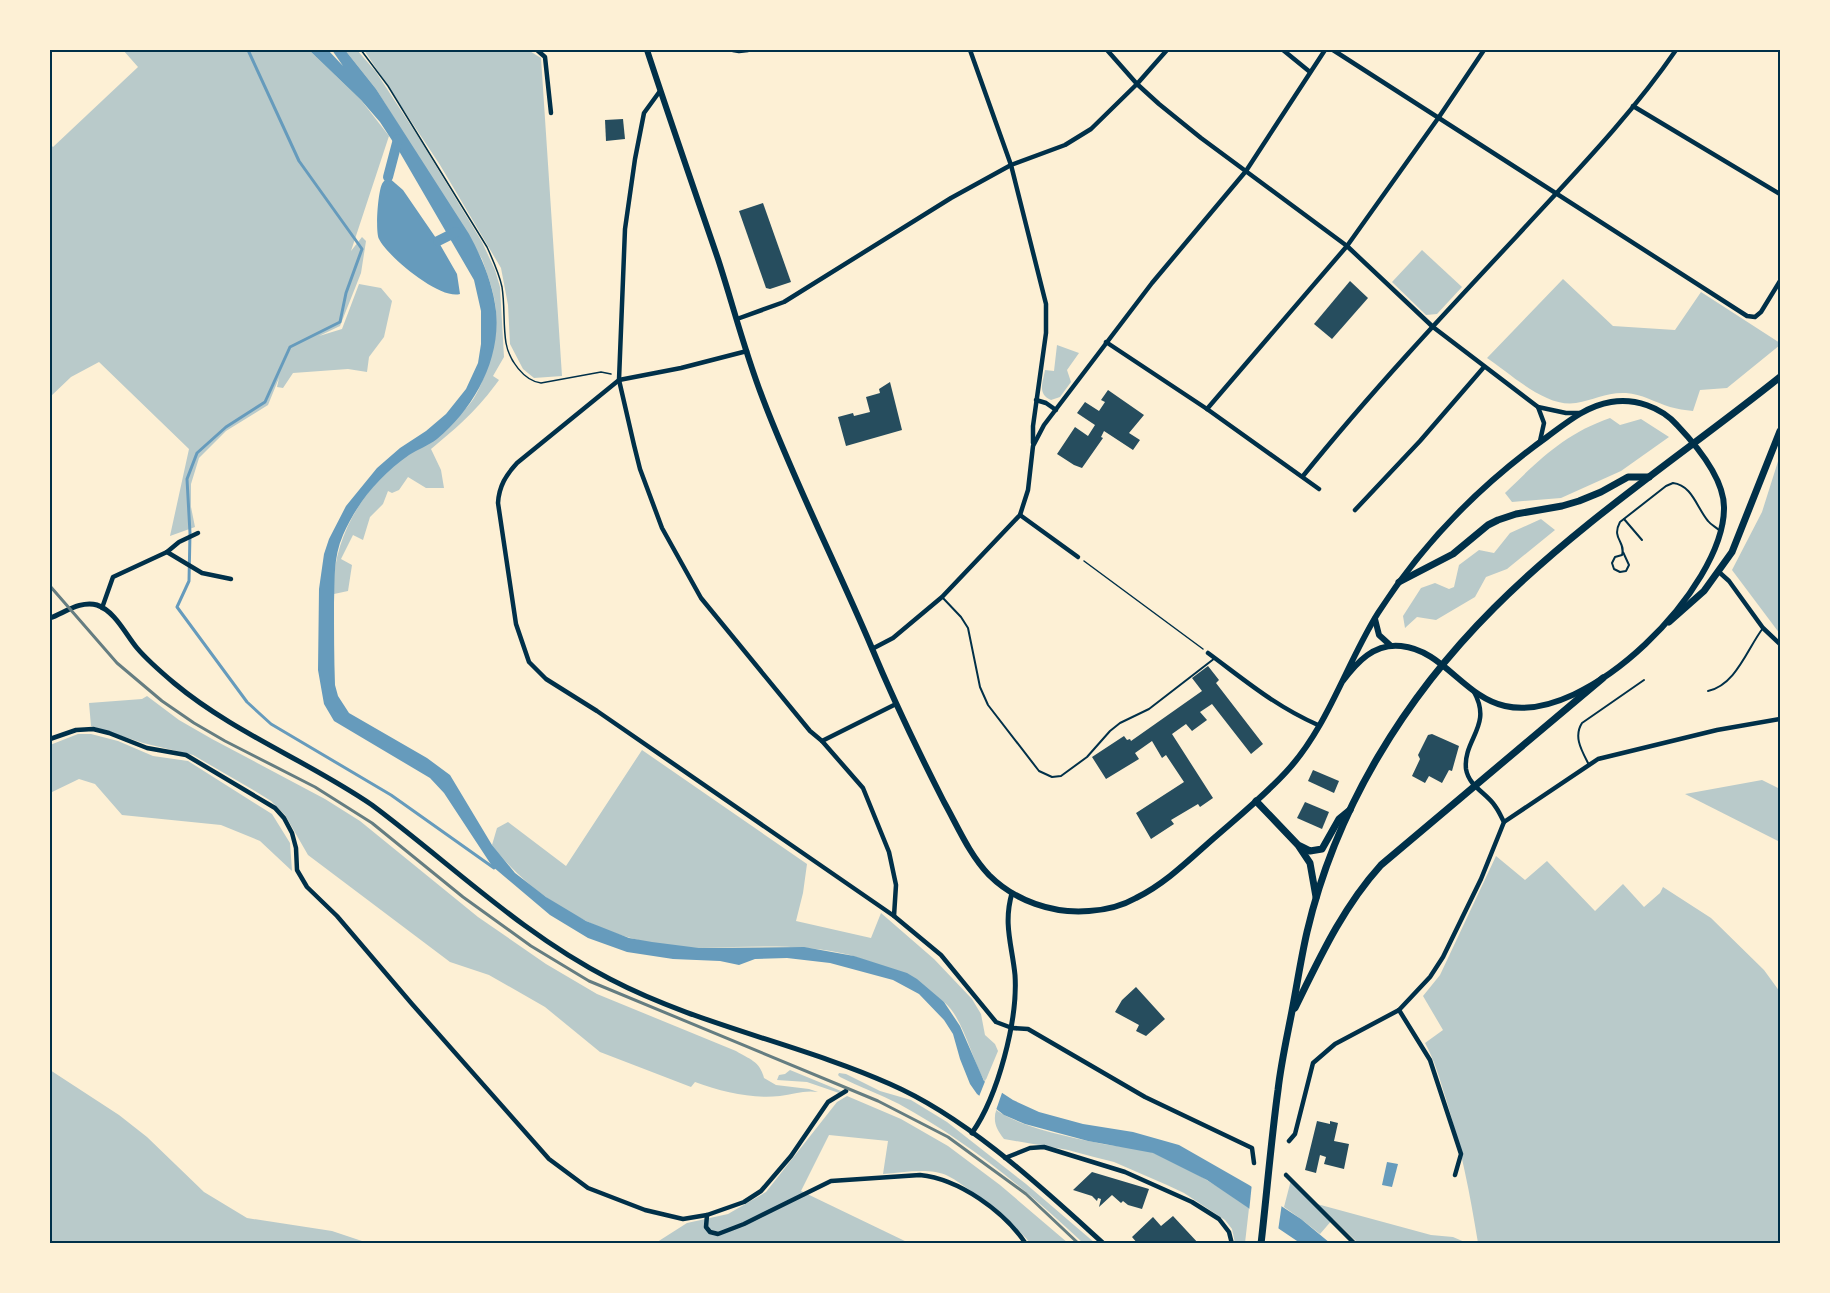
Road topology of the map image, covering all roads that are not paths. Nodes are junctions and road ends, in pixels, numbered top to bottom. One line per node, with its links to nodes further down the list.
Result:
1 (537, 50): 17 (street)
2 (647, 50): 15 (main road)
3 (733, 50): 4 (street)
4 (748, 50)
5 (970, 50): 19 (street)
6 (1107, 50): 14 (street)
7 (1167, 50): 14 (street)
8 (1283, 50): 13 (street)
9 (1325, 50): 13 (street)
10 (1333, 50): 18 (street)
11 (1484, 50): 18 (street)
12 (1676, 50): 16 (street)
13 (1310, 72): 20 (street)
14 (1137, 84): 19 (street); 20 (street)
15 (660, 91): 25 (main road); 31 (street)
16 (1633, 106): 21 (street); 22 (street)
17 (551, 113)
18 (1439, 117): 21 (street); 23 (street)
19 (1011, 165): 25 (street); 32 (street)
20 (1246, 171): 23 (street); 27 (street)
21 (1556, 193): 24 (street); 26 (street)
22 (1780, 194)
23 (1347, 246): 26 (street); 34 (street)
24 (1780, 281)
25 (737, 319): 28 (main road)
26 (1433, 327): 29 (street); 40 (street)
27 (1106, 342): 34 (street); 35 (street)
28 (747, 351): 31 (street); 63 (main road)
29 (1484, 367): 33 (street); 43 (street)
30 (1780, 377): 41 (main road)
31 (619, 380): 75 (street); 84 (street)
32 (1036, 400): 35 (street); 39 (street)
33 (1539, 407): 36 (street); 38 (street)
34 (1207, 409): 40 (street)
35 (1056, 410): 39 (street)
36 (1580, 413): 38 (main road); 46 (main road)
37 (1780, 431): 52 (main road)
38 (1540, 441): 54 (main road)
39 (1033, 446): 44 (street)
40 (1303, 476): 42 (street)
41 (1649, 477): 54 (main road); 79 (main road)
42 (1320, 489)
43 (1355, 510)
44 (1020, 515): 51 (street); 55 (street)
45 (1624, 519): 46 (lane); 48 (lane); 50 (lane)
46 (1722, 532): 59 (main road)
47 (198, 533): 49 (street)
48 (1642, 540)
49 (167, 552): 53 (street); 56 (street)
50 (1623, 552): 50 (lane)
51 (1078, 557)
52 (1719, 572): 59 (main road); 60 (street)
53 (231, 579)
54 (1399, 582): 58 (main road)
55 (942, 597): 63 (street); 65 (lane)
56 (102, 608): 57 (street); 89 (street)
57 (50, 618)
58 (1375, 619): 62 (main road); 68 (main road)
59 (1669, 622): 66 (main road)
60 (1763, 628): 61 (street); 69 (lane)
61 (1780, 644)
62 (1390, 645): 68 (main road); 70 (main road)
63 (872, 649): 71 (main road)
64 (1208, 653): 65 (street)
65 (1215, 658): 73 (street)
66 (1603, 678): 70 (main road); 77 (main road)
67 (1644, 680): 76 (lane)
68 (1341, 682): 73 (main road)
69 (1708, 691)
70 (1473, 692): 77 (street)
71 (896, 704): 75 (street); 82 (main road)
72 (1780, 719): 76 (street)
73 (1318, 725): 78 (main road)
74 (50, 739): 95 (street)
75 (822, 741): 84 (street)
76 (1589, 765): 80 (street)
77 (1474, 786): 80 (street); 86 (main road)
78 (1256, 801): 81 (main road); 82 (main road)
79 (1352, 808): 81 (main road); 83 (main road)
80 (1504, 822): 85 (street)
81 (1298, 845): 83 (main road)
82 (1012, 893): 87 (street)
83 (1316, 901): 86 (main road)
84 (894, 916): 87 (street)
85 (1399, 1010): 90 (street); 94 (street)
86 (1291, 1016): 99 (main road)
87 (1011, 1028): 89 (street); 92 (street)
88 (846, 1091): 95 (street)
89 (972, 1133): 91 (street)
90 (1289, 1141)
91 (1005, 1158): 97 (street); 98 (street)
92 (1254, 1163)
93 (1286, 1175): 100 (street)
94 (1455, 1175)
95 (707, 1215): 96 (street)
96 (1026, 1244)
97 (1104, 1244)
98 (1232, 1244)
99 (1261, 1244)
100 (1355, 1244)

